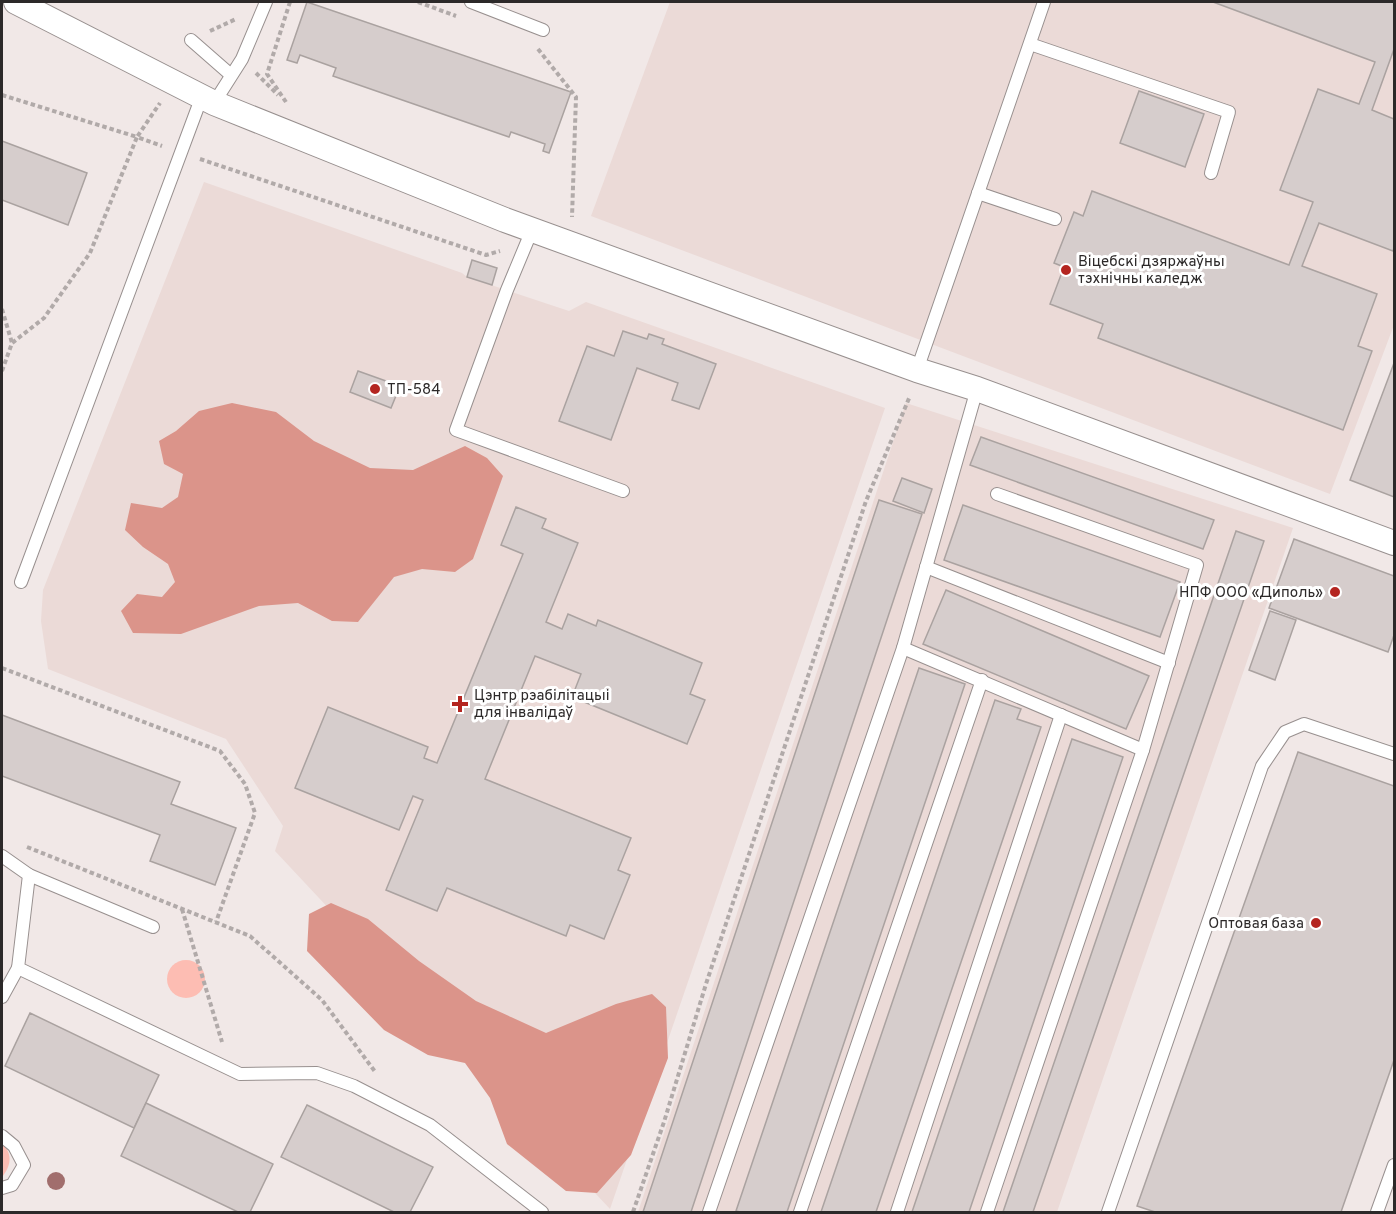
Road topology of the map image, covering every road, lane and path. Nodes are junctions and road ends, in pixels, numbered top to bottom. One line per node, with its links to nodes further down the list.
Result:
1 (16, 2): 12 (street)
2 (266, 2): 11 (lane)
3 (290, 2): 15 (path)
4 (471, 2): 7 (lane)
5 (1044, 2): 9 (lane)
6 (237, 18): 8 (path)
7 (543, 30)
8 (194, 43): 11 (lane)
9 (1030, 44): 19 (lane); 20 (lane)
10 (535, 46): 21 (path)
11 (231, 75): 14 (lane)
12 (174, 82): 14 (street); 16 (path)
13 (2, 95): 16 (path)
14 (208, 100): 23 (street); 37 (lane)
15 (294, 105)
16 (137, 137): 17 (path); 26 (path)
17 (171, 148)
18 (193, 156): 24 (path)
19 (1211, 173)
20 (978, 193): 22 (lane); 27 (lane)
21 (562, 217)
22 (1055, 219)
23 (532, 230): 24 (lane); 27 (street)
24 (521, 255): 33 (lane)
25 (2, 309): 26 (path)
26 (12, 343): 28 (path)
27 (917, 370): 29 (street)
28 (2, 371)
29 (977, 389): 35 (street); 36 (lane)
30 (899, 392): 31 (path)
31 (911, 395): 32 (path); 59 (path)
32 (921, 398)
33 (623, 491)
34 (997, 494): 39 (lane)
35 (1395, 543)
36 (926, 567): 38 (lane); 39 (lane)
37 (21, 582)
38 (903, 648): 41 (lane); 60 (lane)
39 (1169, 663): 43 (lane)
40 (2, 668): 49 (path)
41 (982, 680): 42 (lane); 61 (lane)
42 (1061, 715): 43 (lane); 62 (lane)
43 (1143, 750): 63 (lane)
44 (1395, 754): 64 (lane)
45 (23, 845): 48 (path)
46 (2, 856): 47 (lane)
47 (28, 875): 50 (lane); 51 (lane)
48 (182, 908): 49 (path); 53 (path)
49 (216, 922): 54 (path)
50 (153, 927)
51 (18, 968): 52 (lane); 53 (lane)
52 (2, 997)
53 (230, 1069): 58 (lane)
54 (378, 1075)
55 (2, 1136): 57 (lane)
56 (1395, 1165): 65 (lane)
57 (2, 1188)
58 (542, 1212)
59 (633, 1212)
60 (709, 1212)
61 (800, 1212)
62 (897, 1212)
63 (987, 1212)
64 (1108, 1212)
65 (1377, 1212)

